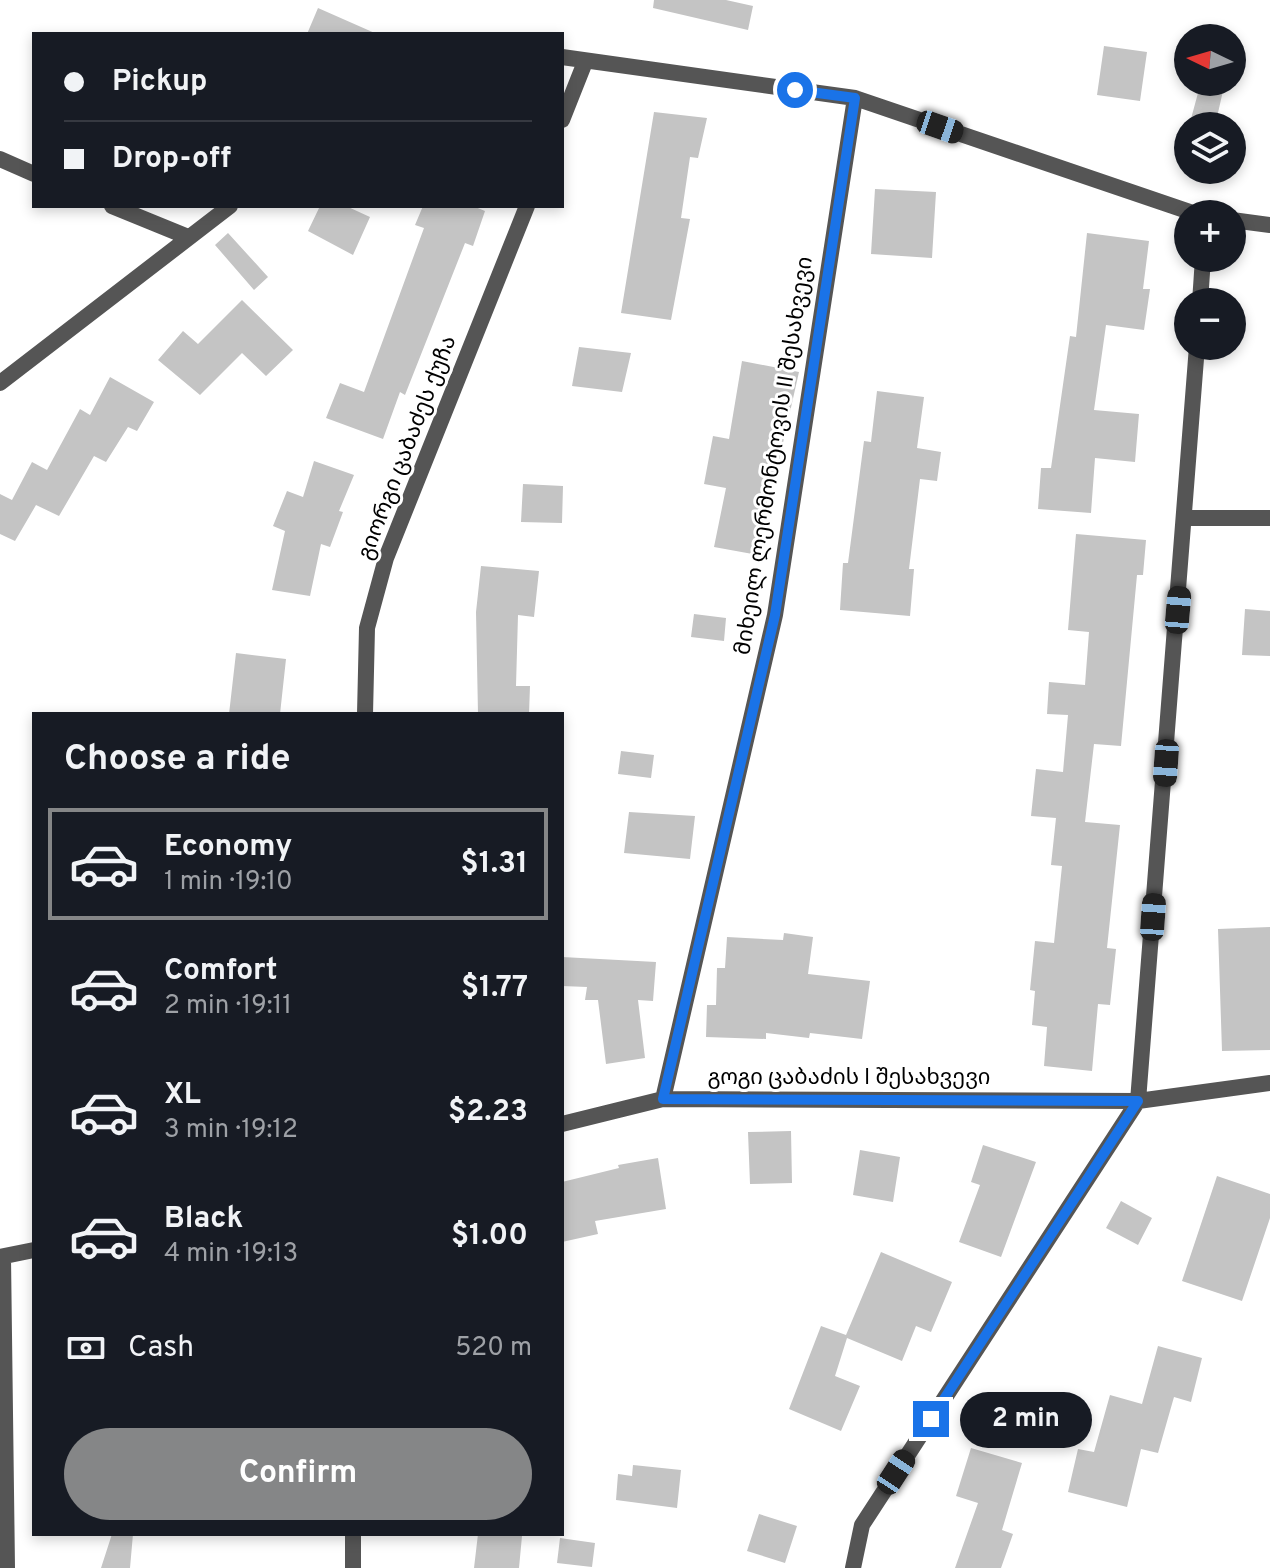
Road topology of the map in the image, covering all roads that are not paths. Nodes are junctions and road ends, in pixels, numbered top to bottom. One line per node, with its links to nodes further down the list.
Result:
1 (564, 57): 2 (street)
2 (585, 62): 3 (street); 4 (street)
3 (855, 98): 7 (street); 20 (street, მიხეილ ლერმონტოვის II შესახვევი)
4 (564, 115)
5 (0, 159): 6 (street)
6 (32, 173)
7 (1174, 207)
8 (117, 208): 13 (street)
9 (227, 208): 13 (street)
10 (526, 208): 18 (street, გიორგი ცაბაძეს ქუჩა)
11 (1246, 222): 12 (street)
12 (1270, 225)
13 (188, 237): 15 (street)
14 (1196, 360): 16 (street)
15 (0, 383)
16 (1186, 518): 17 (street); 21 (street)
17 (1270, 518)
18 (365, 712)
19 (1270, 1083): 21 (street, გოგი ცაბაძის I შესახვევი)
20 (663, 1099): 21 (street, გოგი ცაბაძის I შესახვევი); 22 (street, გოგი ცაბაძის I შესახვევი)
21 (1138, 1101): 28 (street)
22 (564, 1124)
23 (32, 1250): 24 (street)
24 (2, 1257): 26 (street)
25 (353, 1536): 27 (street)
26 (7, 1568)
27 (353, 1568)
28 (853, 1568)

